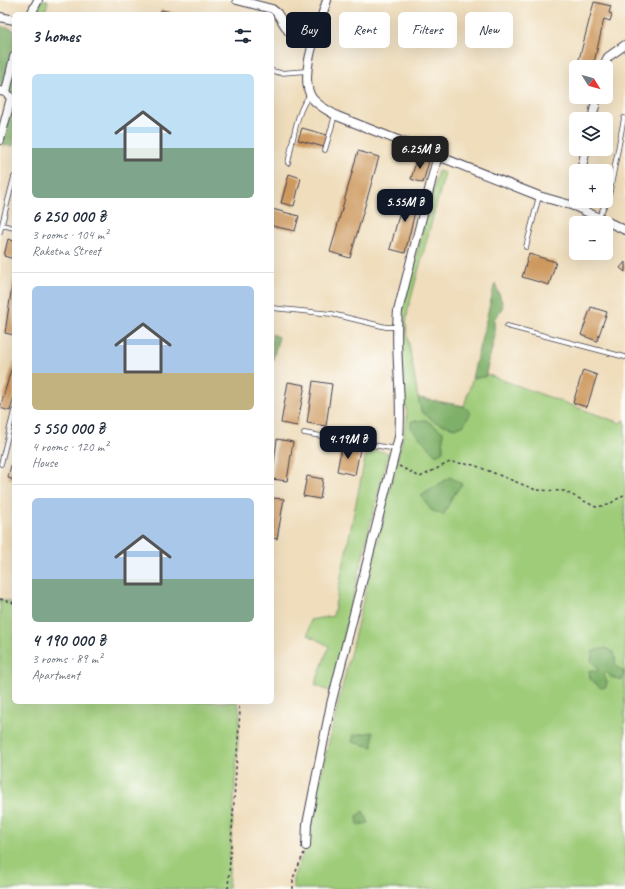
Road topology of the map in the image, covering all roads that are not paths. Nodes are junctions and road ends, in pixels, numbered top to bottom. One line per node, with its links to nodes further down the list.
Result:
1 (38, 0): 4 (street)
2 (237, 0): 8 (street)
3 (327, 0): 5 (street)
4 (32, 12)
5 (323, 12)
6 (0, 17): 7 (street)
7 (12, 20)
8 (286, 27)
9 (625, 45): 11 (street)
10 (313, 48): 14 (street)
11 (606, 60)
12 (12, 65): 15 (street)
13 (274, 71): 14 (lane)
14 (307, 71): 16 (street)
15 (5, 92): 19 (street)
16 (311, 95): 17 (street); 22 (lane)
17 (335, 115): 20 (lane); 21 (street)
18 (624, 118): 28 (lane)
19 (0, 140)
20 (325, 150)
21 (438, 154): 24 (street); 37 (street)
22 (288, 163)
23 (12, 185): 30 (lane)
24 (539, 196): 25 (street); 34 (lane)
25 (569, 205)
26 (578, 208): 27 (street)
27 (596, 216)
28 (599, 216)
29 (613, 224): 32 (street)
30 (2, 225): 31 (lane); 33 (lane)
31 (12, 228)
32 (625, 230)
33 (0, 232)
34 (526, 247)
35 (274, 308): 37 (lane)
36 (507, 326): 38 (lane)
37 (397, 327): 41 (street)
38 (625, 357)
39 (12, 420): 42 (lane)
40 (304, 433): 41 (lane)
41 (396, 449): 43 (street)
42 (1, 464)
43 (306, 846)

